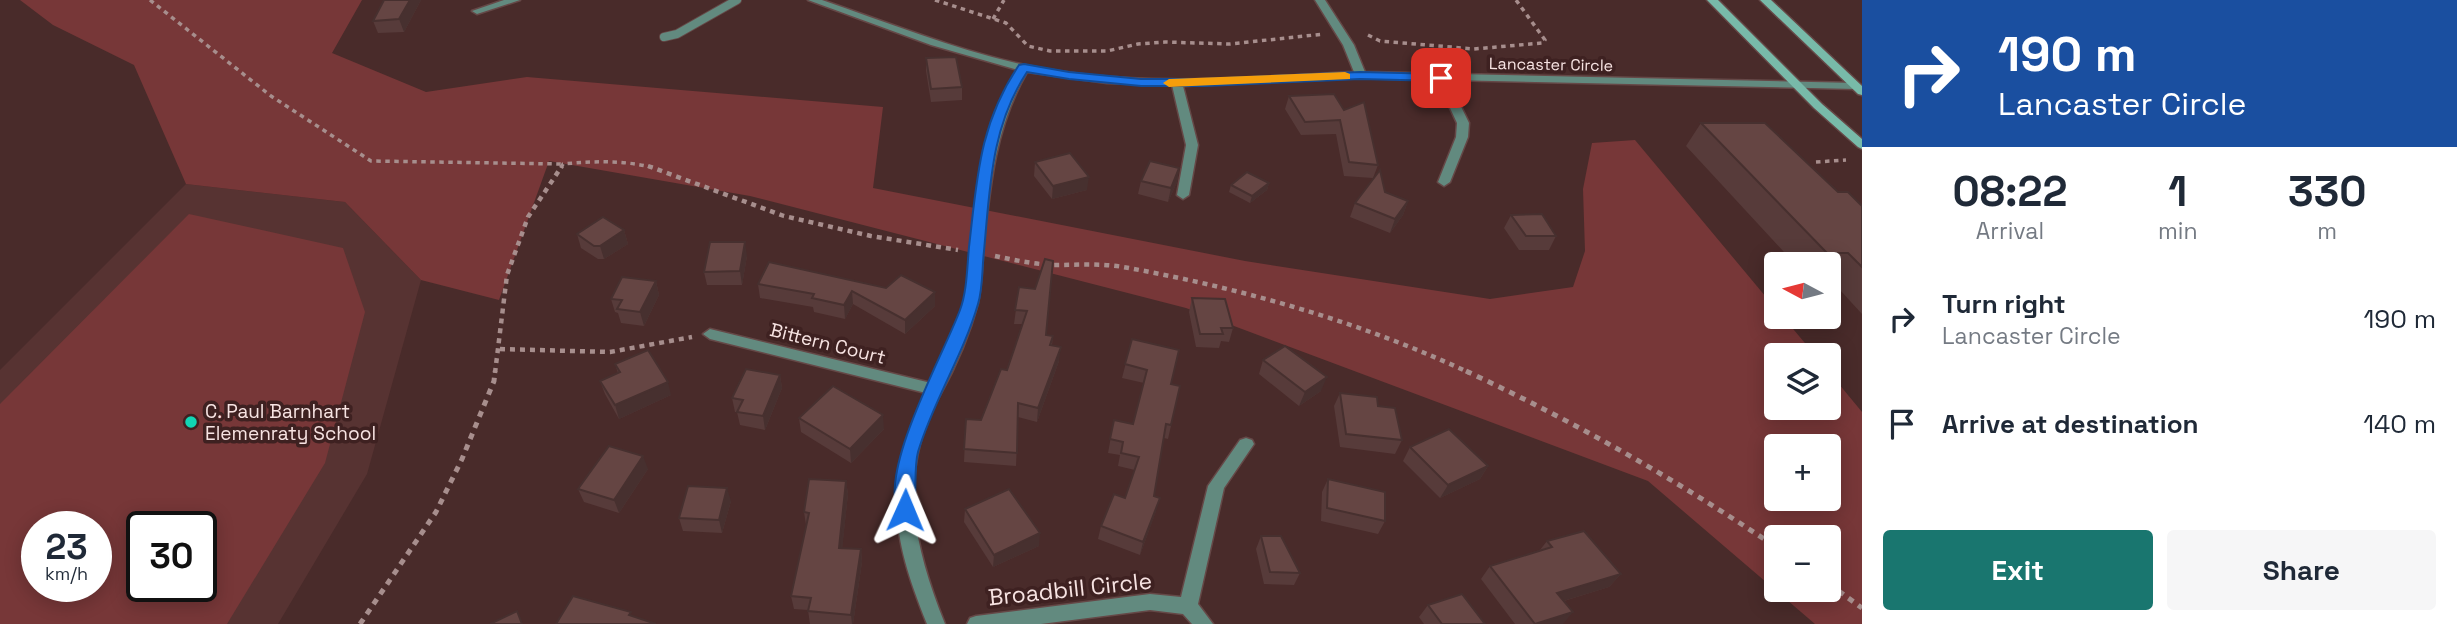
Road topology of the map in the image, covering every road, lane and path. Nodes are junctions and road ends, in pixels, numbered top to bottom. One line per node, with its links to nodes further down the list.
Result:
1 (150, 0): 25 (path)
2 (515, 0): 11 (street)
3 (737, 0): 15 (lane)
4 (813, 0): 16 (street, Lancaster Circle)
5 (935, 0): 12 (path)
6 (1004, 0): 12 (path)
7 (1320, 0): 13 (street)
8 (1516, 0): 14 (path)
9 (1712, 0): 20 (main road)
10 (1765, 0): 21 (main road)
11 (477, 10)
12 (993, 19): 13 (path)
13 (1342, 33): 17 (street)
14 (1368, 35)
15 (664, 37)
16 (1024, 68): 19 (street, Lancaster Circle); 30 (street)
17 (1360, 75): 18 (street, Lancaster Circle); 19 (street, Lancaster Circle)
18 (1441, 78): 20 (street, Lancaster Circle); 26 (street)
19 (1177, 83): 27 (street)
20 (1796, 85): 21 (street, Lancaster Circle); 22 (main road)
21 (1859, 89)
22 (1862, 145)
23 (1846, 160): 24 (path)
24 (1816, 162)
25 (563, 164)
26 (1444, 182)
27 (1183, 195)
28 (710, 334): 29 (path); 30 (street, Bittern Court)
29 (499, 349)
30 (936, 390): 35 (street)
31 (1246, 444): 33 (street)
32 (1841, 593): 34 (path)
33 (1188, 606): 36 (street, Broadbill Circle); 37 (street)
34 (1862, 608)
35 (936, 624)
36 (976, 624)
37 (1205, 624)

